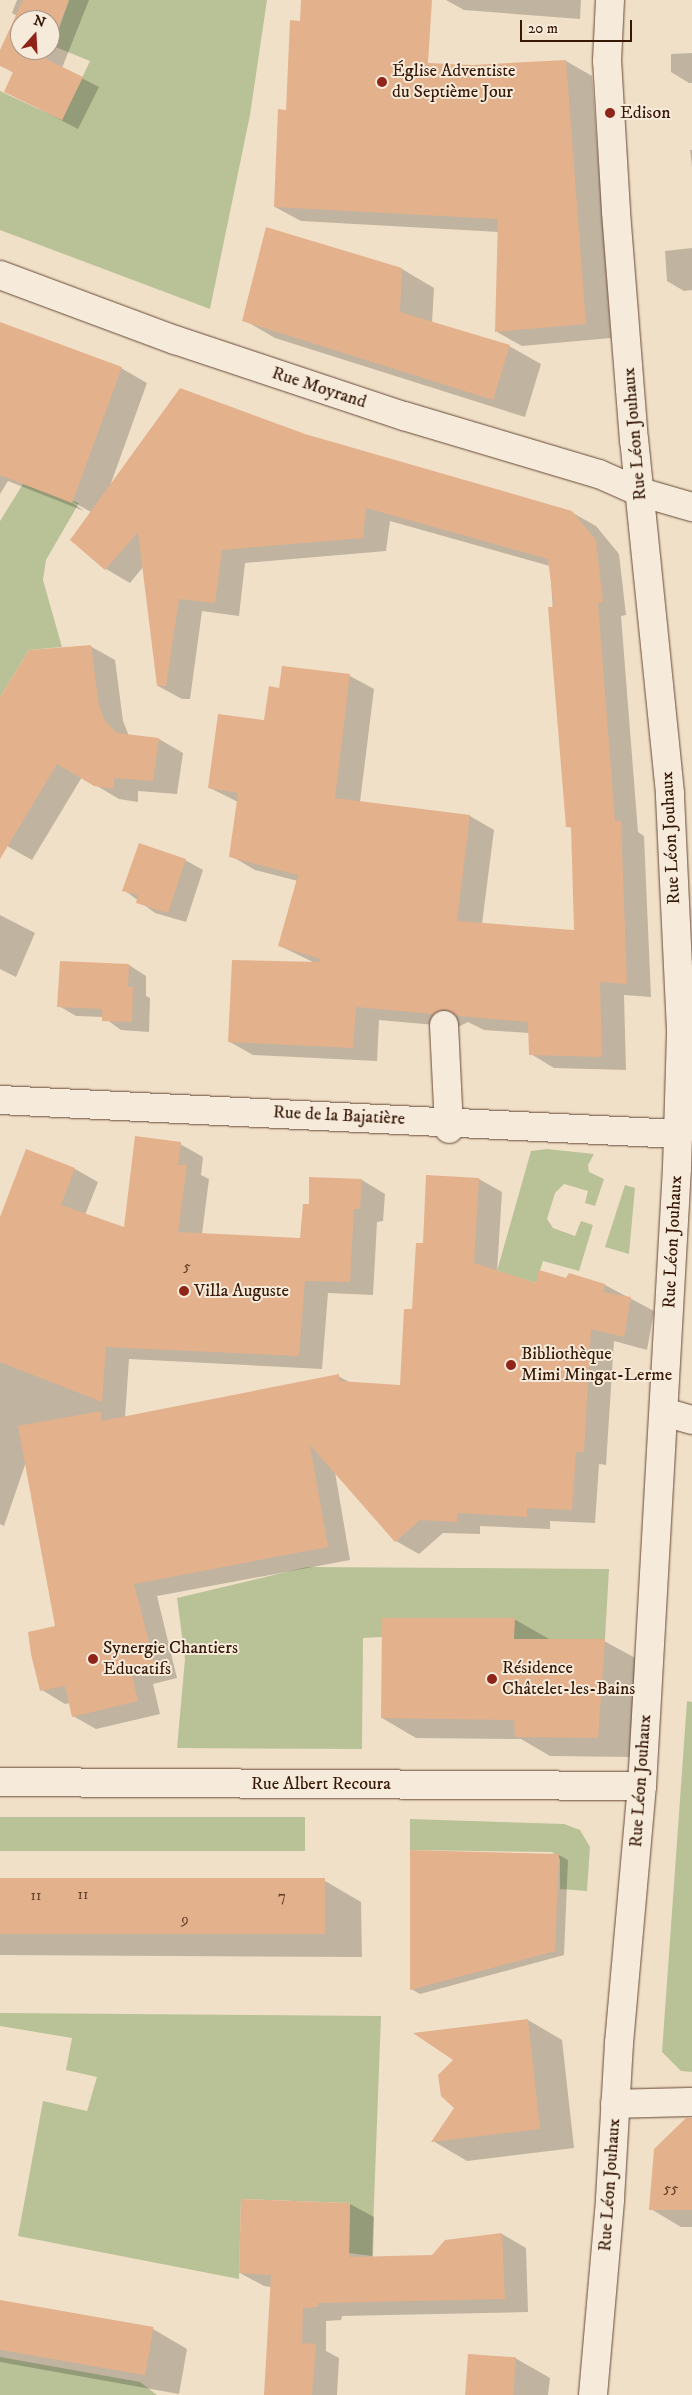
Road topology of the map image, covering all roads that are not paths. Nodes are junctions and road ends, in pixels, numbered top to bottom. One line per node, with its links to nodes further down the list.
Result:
1 (610, 0): 3 (street, Rue Léon Jouhaux)
2 (0, 275): 3 (street, Rue Moyrand)
3 (640, 492): 4 (street, Rue Moyrand); 8 (street, Rue Léon Jouhaux)
4 (692, 508)
5 (444, 1025): 7 (street)
6 (0, 1100): 7 (street, Rue de la Bajatière)
7 (448, 1125): 8 (street, Rue de la Bajatière)
8 (679, 1134): 9 (street, Rue Léon Jouhaux)
9 (664, 1412): 10 (street); 12 (street, Rue Léon Jouhaux)
10 (692, 1420)
11 (0, 1782): 12 (street, Rue Albert Recoura)
12 (642, 1786): 14 (street, Rue Léon Jouhaux)
13 (692, 2102): 14 (street)
14 (615, 2104): 15 (street, Rue Léon Jouhaux)
15 (593, 2395)

